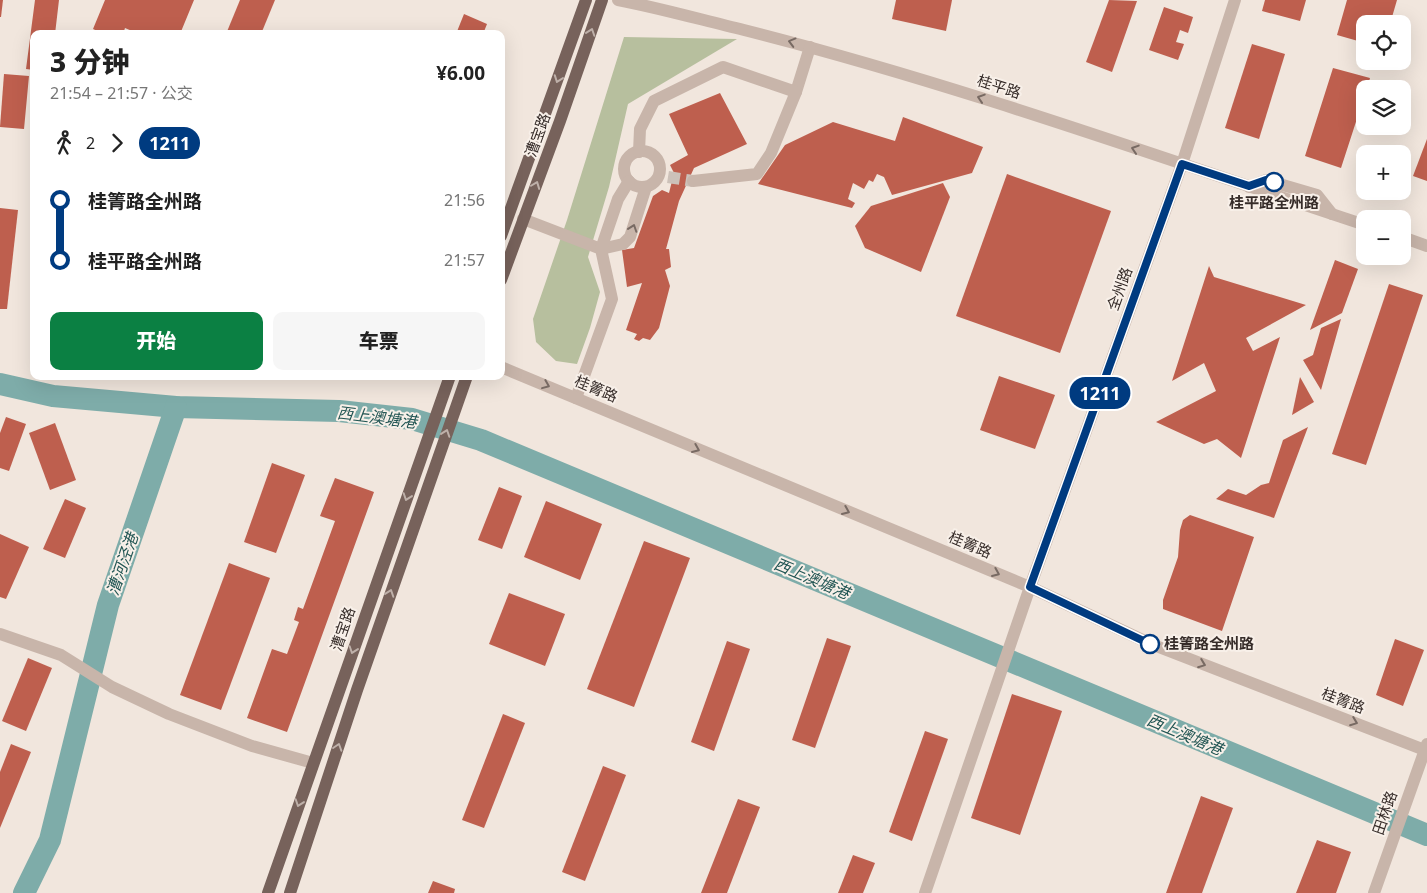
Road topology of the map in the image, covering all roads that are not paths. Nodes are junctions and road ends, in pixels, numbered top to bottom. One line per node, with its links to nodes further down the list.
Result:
1 (586, 0): 14 (main road, 漕宝路, one-way to 14)
2 (602, 0): 12 (main road, 漕宝路, one-way to 2)
3 (618, 0): 5 (street, 桂平路, one-way to 3)
4 (1235, 0): 8 (street, 全州路)
5 (810, 47): 6 (street); 8 (street, 桂平路, one-way to 5)
6 (796, 92): 7 (street); 10 (street)
7 (639, 152): 9 (street); 11 (street)
8 (1182, 164): 13 (street, 桂平路); 23 (street, 全州路)
9 (628, 181): 11 (street); 17 (street)
10 (692, 181)
11 (646, 187): 17 (street, one-way to 11)
12 (523, 219): 17 (street); 18 (main road, 漕宝路)
13 (1356, 222)
14 (505, 225)
15 (1411, 240): 16 (street)
16 (1427, 246)
17 (601, 249): 22 (street)
18 (505, 269)
19 (505, 369): 22 (street, 桂箐路, one-way to 22)
20 (449, 380): 26 (main road, 漕宝路, one-way to 26)
21 (465, 380): 28 (main road, one-way to 21)
22 (576, 398): 23 (street, 桂箐路, one-way to 23)
23 (1030, 587): 25 (street, 桂箐路, one-way to 25); 29 (street, 全州路)
24 (0, 634): 26 (street)
25 (1426, 748): 30 (street, 田林路)
26 (313, 764): 27 (main road, 漕宝路, one-way to 27)
27 (268, 893)
28 (290, 893)
29 (925, 893)
30 (1374, 893)

